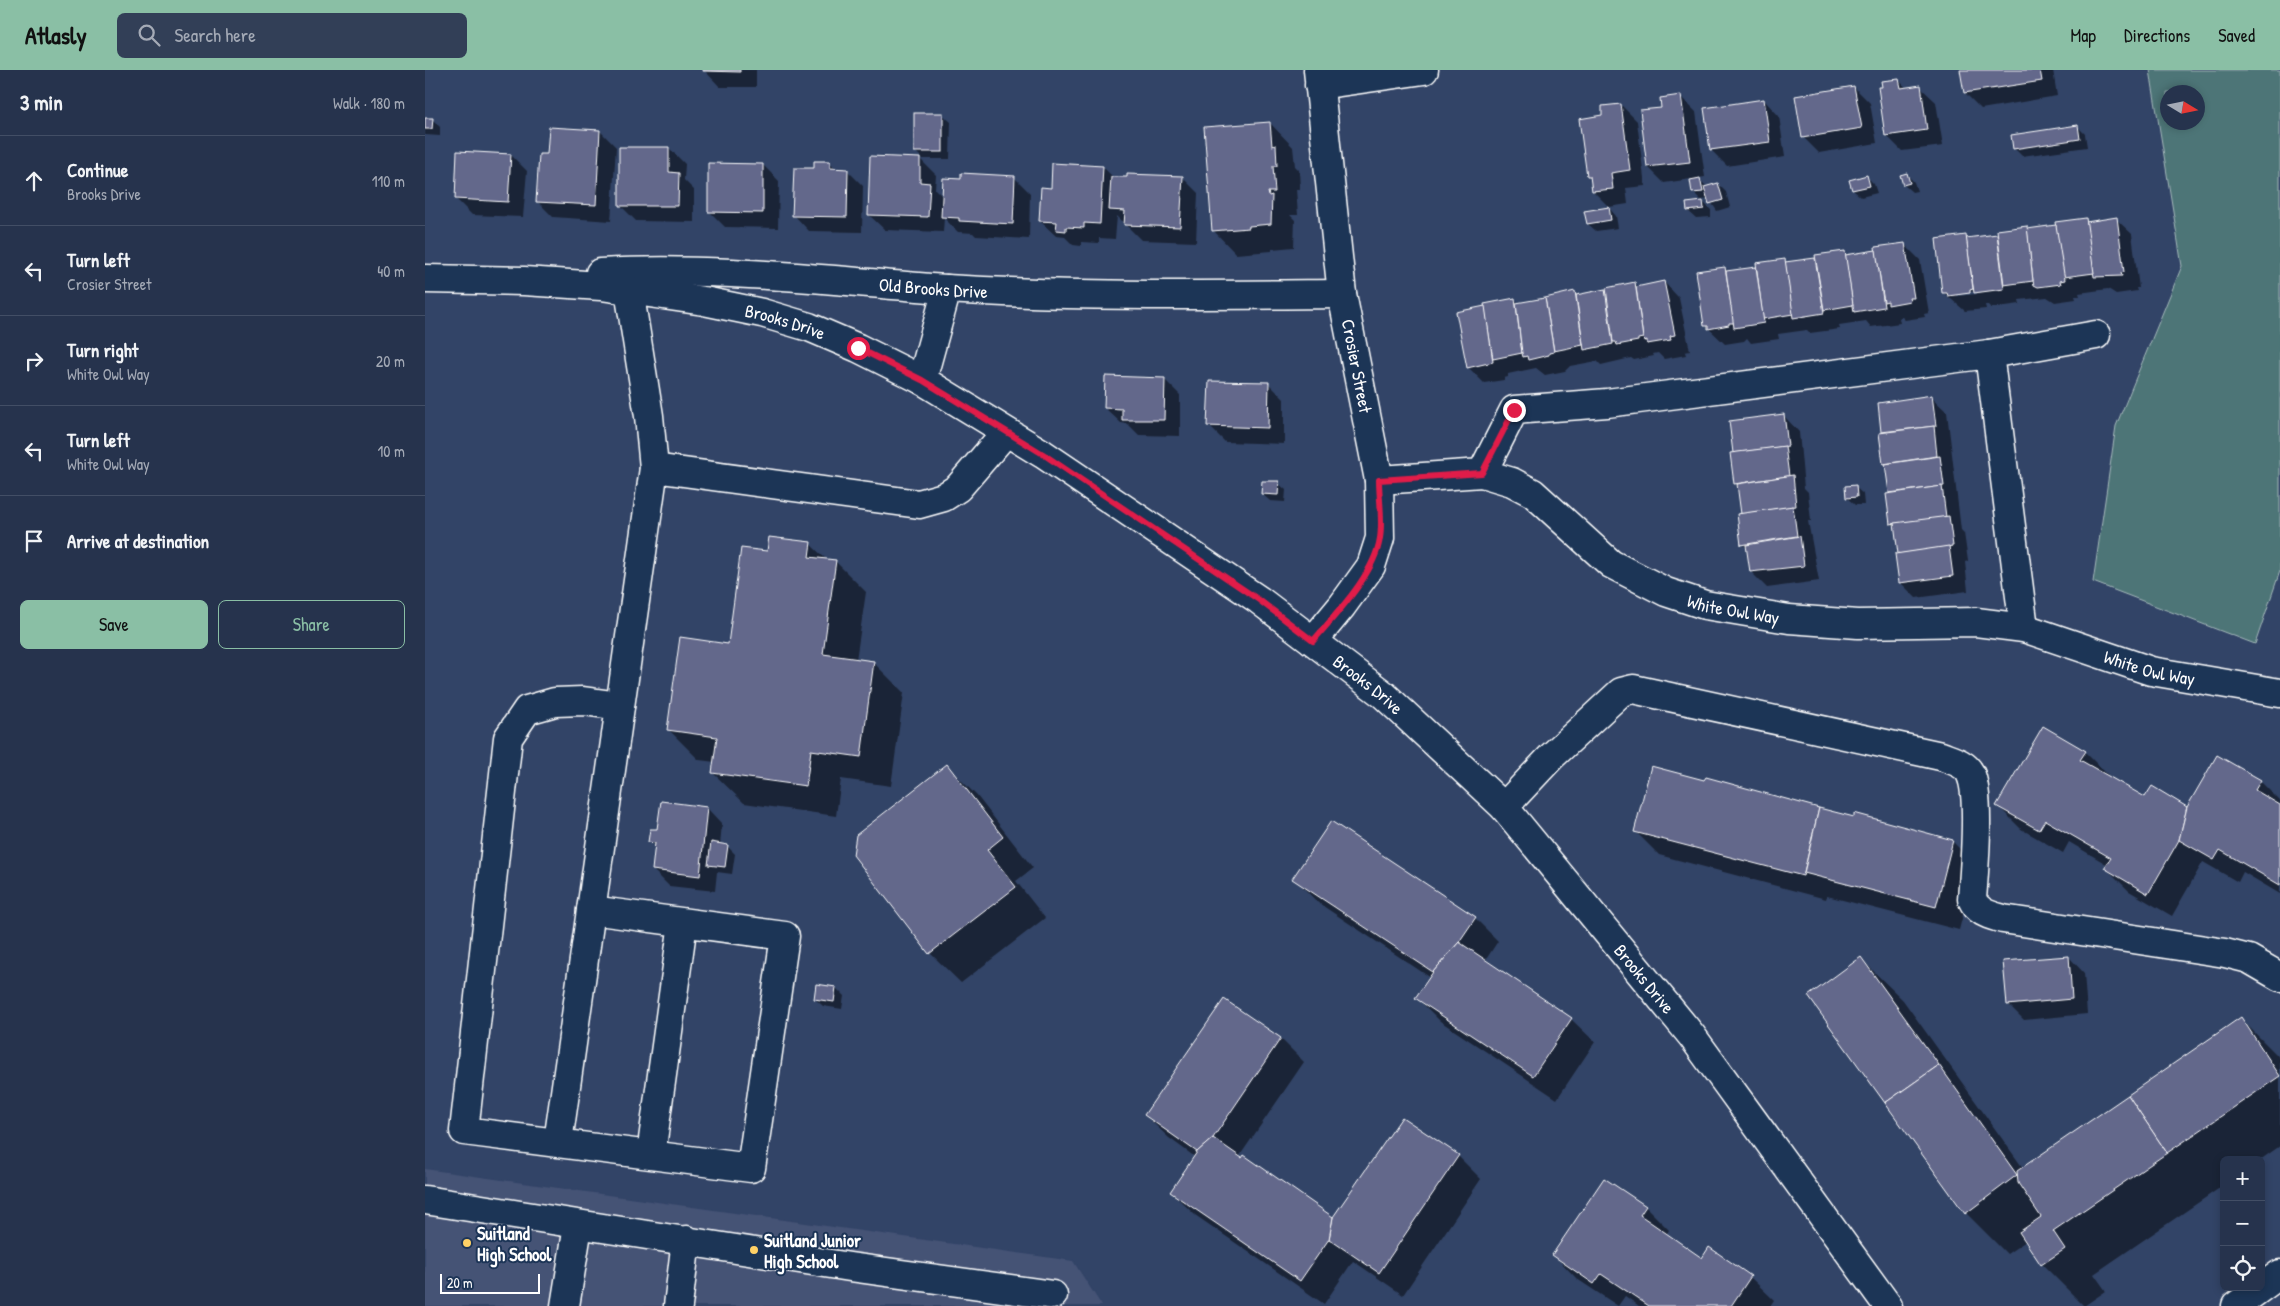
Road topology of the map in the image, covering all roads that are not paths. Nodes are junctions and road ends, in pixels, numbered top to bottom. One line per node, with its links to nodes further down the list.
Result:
1 (1424, 70): 2 (main road)
2 (1318, 78): 7 (main road, Crosier Street)
3 (425, 278): 4 (main road, Brooks Drive)
4 (525, 281): 5 (main road, Old Brooks Drive); 6 (main road, Brooks Drive)
5 (947, 289): 7 (main road, Old Brooks Drive); 10 (main road)
6 (629, 290): 10 (main road, Brooks Drive); 12 (main road)
7 (1343, 294): 14 (main road, Crosier Street)
8 (2096, 335): 9 (main road)
9 (1989, 354): 13 (main road); 15 (main road)
10 (922, 380): 11 (main road, Brooks Drive)
11 (1006, 432): 12 (main road); 16 (main road, Brooks Drive)
12 (654, 468): 18 (main road)
13 (1482, 473): 14 (main road, White Owl Way); 15 (main road, White Owl Way)
14 (1379, 480): 16 (main road, Crosier Street)
15 (2024, 628): 17 (main road, White Owl Way)
16 (1313, 641): 19 (main road, Brooks Drive)
17 (2280, 692)
18 (620, 706): 20 (main road); 23 (main road)
19 (1504, 807): 22 (main road); 32 (main road, Brooks Drive)
20 (591, 910): 21 (main road); 23 (main road)
21 (683, 923): 24 (main road); 24 (main road)
22 (2280, 978)
23 (558, 1142): 24 (main road)
24 (651, 1154)
25 (425, 1200): 26 (main road)
26 (578, 1226): 27 (main road); 30 (main road)
27 (686, 1240): 29 (main road); 31 (main road)
28 (2280, 1274): 33 (main road)
29 (1053, 1295)
30 (565, 1306)
31 (678, 1306)
32 (1888, 1306)
33 (2236, 1306)

